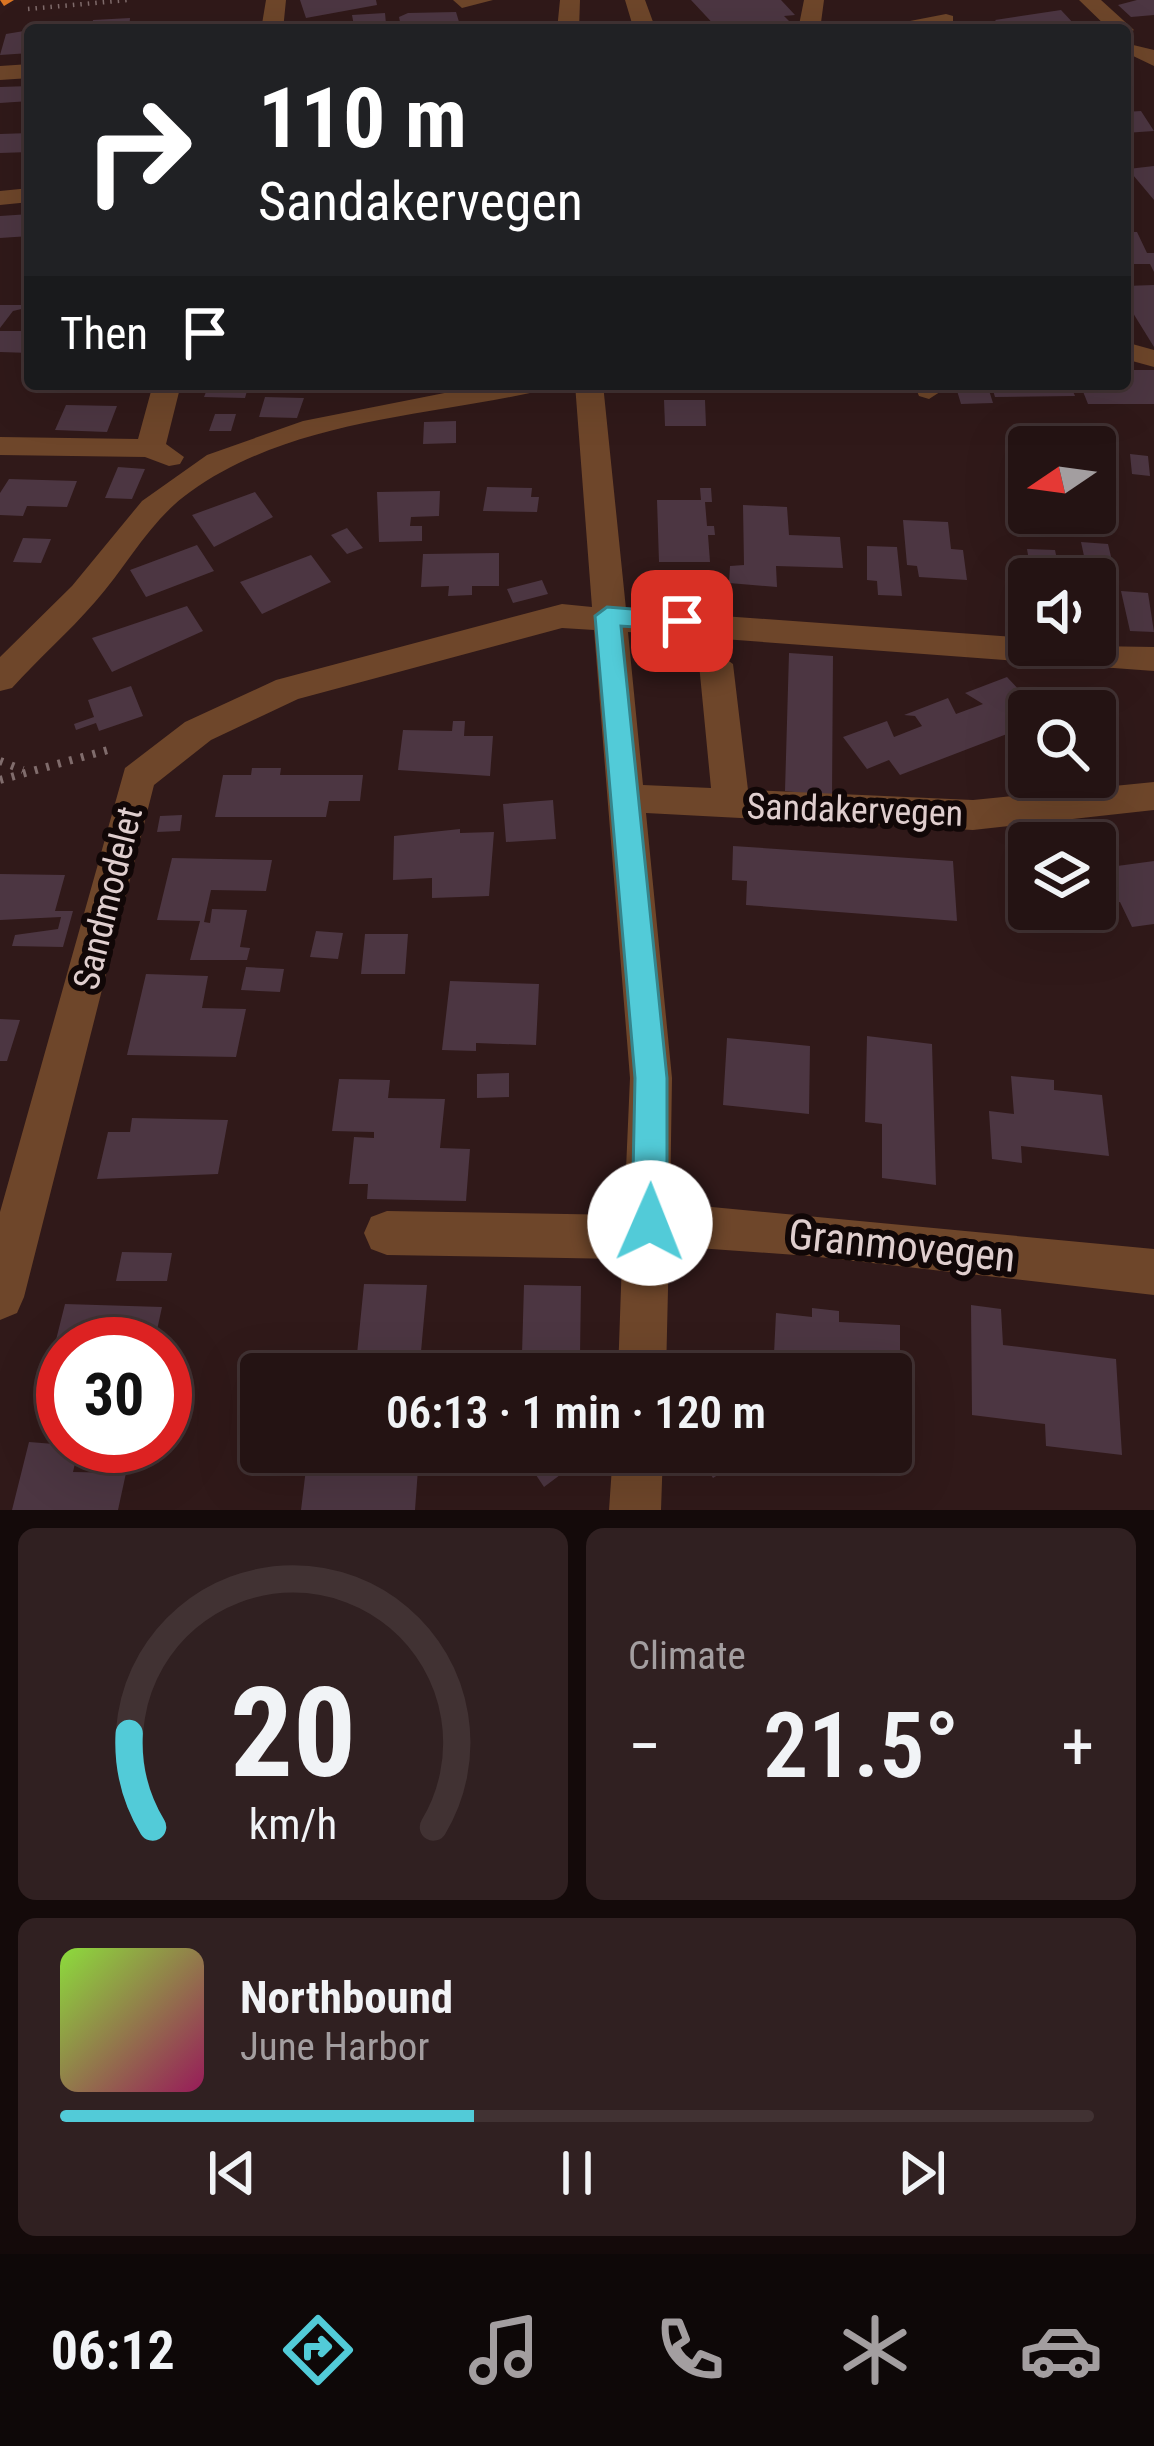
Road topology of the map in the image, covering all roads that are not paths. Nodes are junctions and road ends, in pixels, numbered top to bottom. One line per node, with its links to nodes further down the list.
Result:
1 (1090, 0): 4 (street)
2 (950, 17): 3 (street)
3 (909, 24)
4 (1113, 24)
5 (165, 390): 9 (street)
6 (499, 390): 10 (street)
7 (589, 390): 11 (street)
8 (0, 446): 9 (street)
9 (150, 448): 10 (street)
10 (199, 472): 14 (street)
11 (607, 616): 12 (street); 16 (street); 21 (street, Sandmodelet)
12 (1154, 658)
13 (716, 664): 17 (street)
14 (0, 679)
15 (1154, 796): 17 (street, Sandakervegen)
16 (626, 798): 17 (street, Sandakervegen); 18 (street)
17 (730, 804)
18 (649, 1230): 19 (street, Granmovegen); 20 (street, Granmovegen); 22 (street)
19 (387, 1233)
20 (1154, 1272)
21 (0, 1297)
22 (643, 1353)
23 (637, 1473): 24 (street)
24 (635, 1510)

